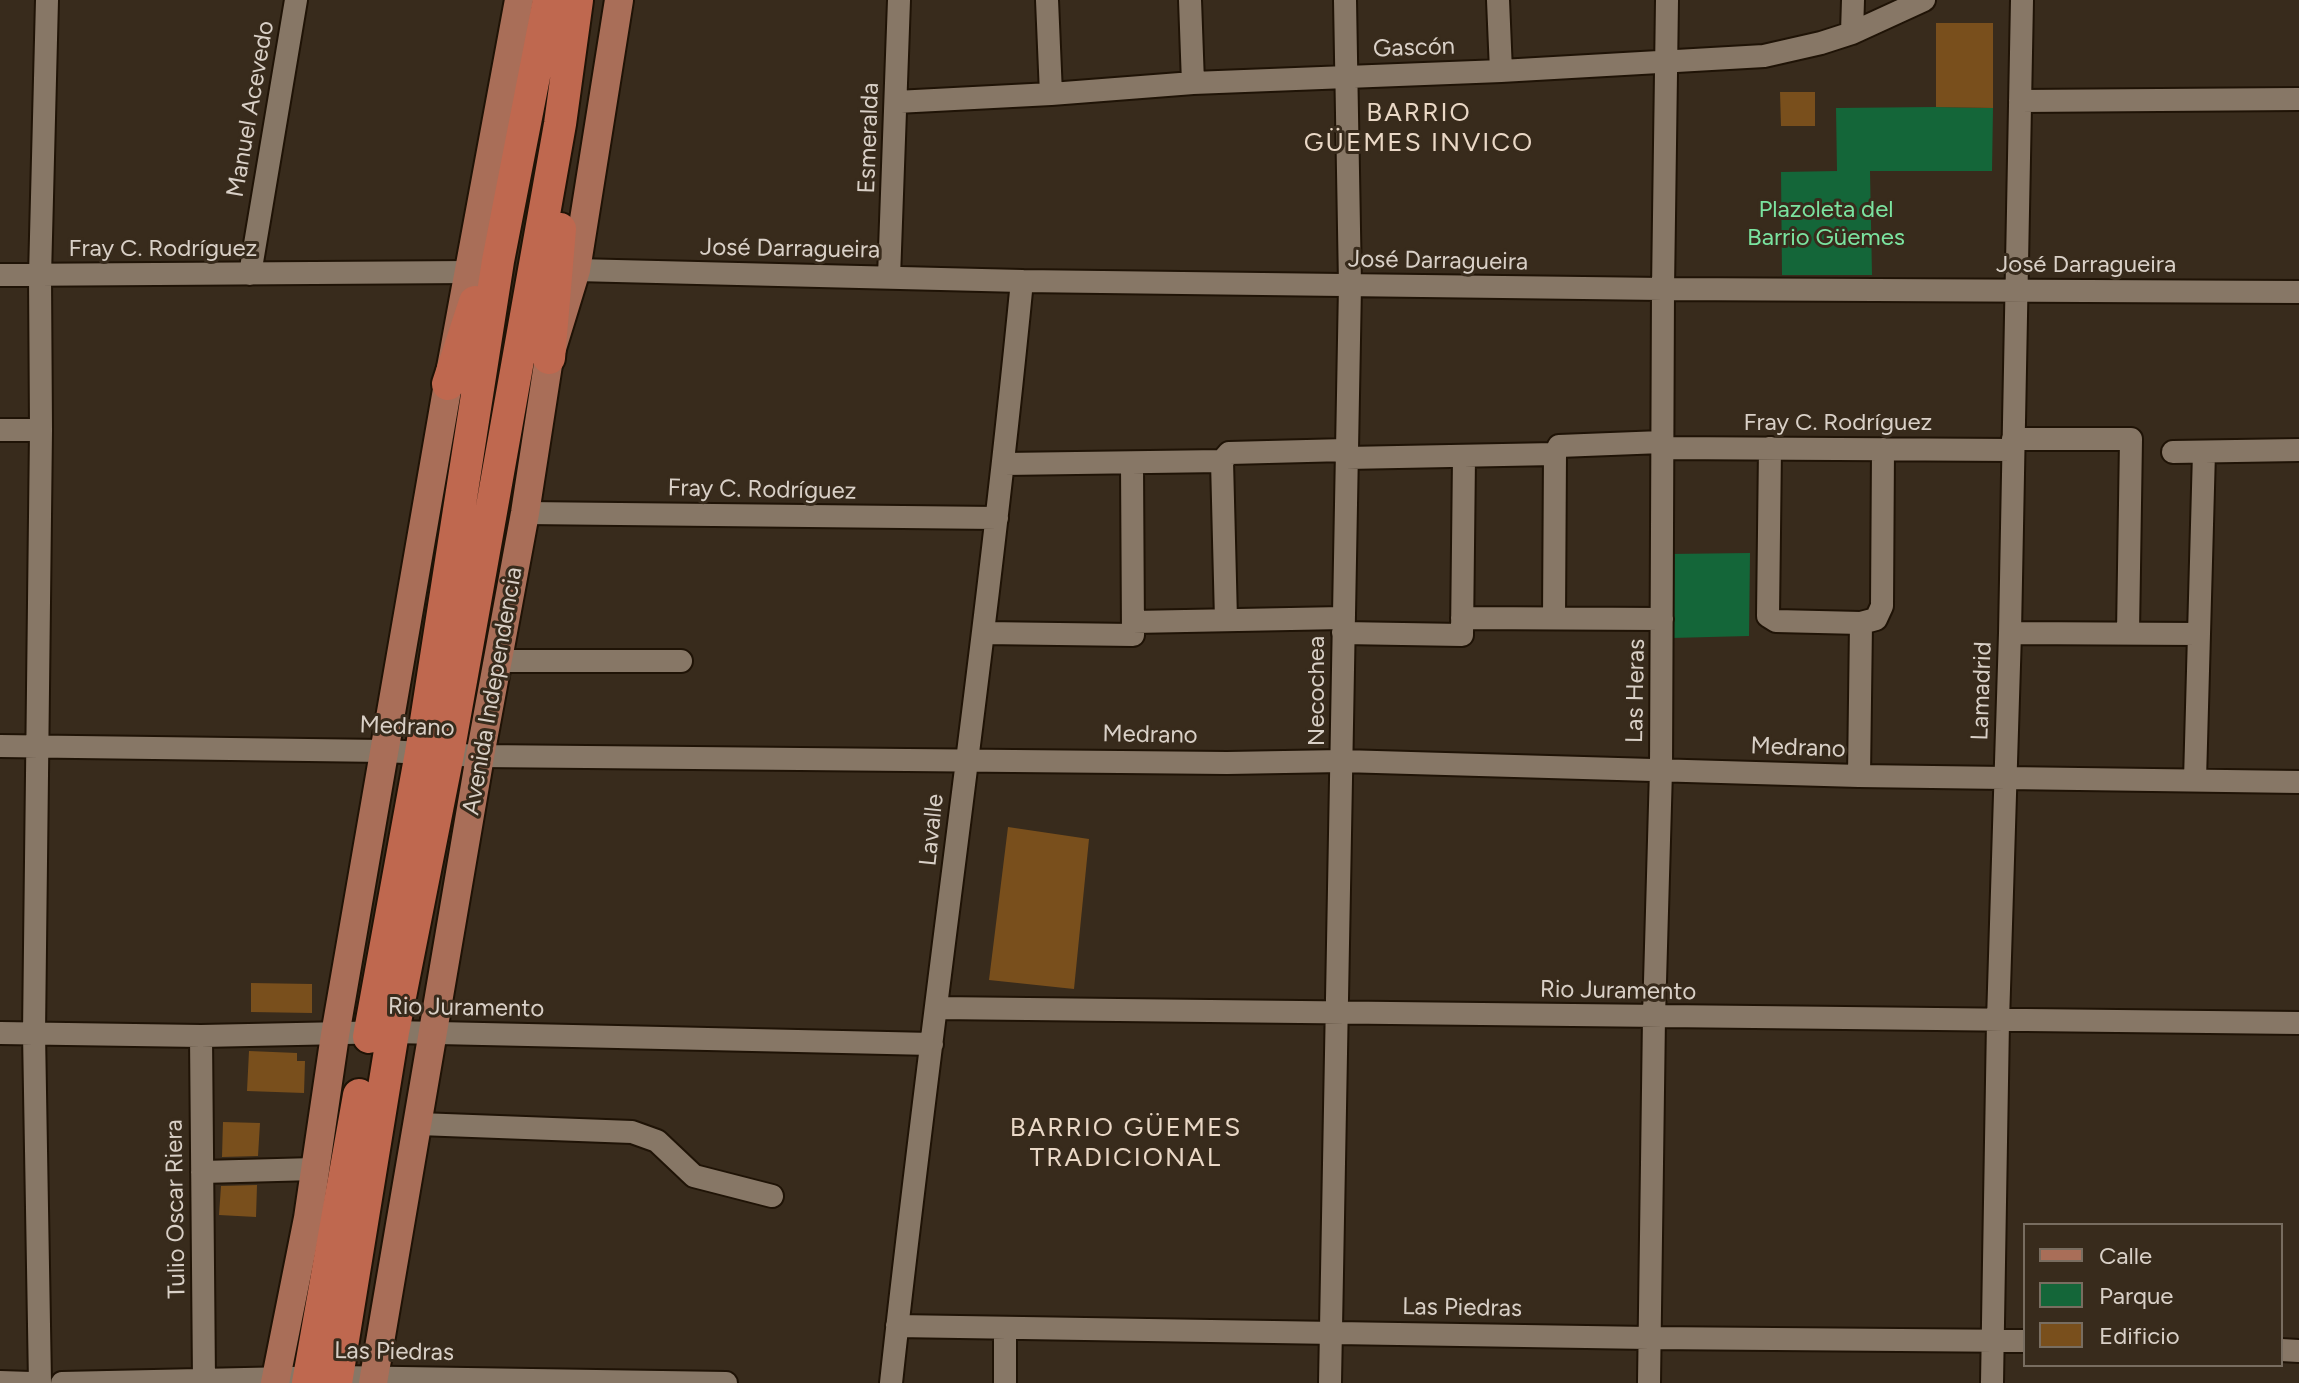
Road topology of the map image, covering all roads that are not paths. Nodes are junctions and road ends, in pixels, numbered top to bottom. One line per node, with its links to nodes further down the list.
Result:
1 (47, 0): 31 (street)
2 (296, 0): 29 (street, Manuel Acevedo)
3 (519, 0): 28 (main road)
4 (549, 0): 26 (highway, Avenida Independencia)
5 (577, 0): 25 (highway, Avenida Independencia)
6 (619, 0): 27 (main road, Avenida Independencia)
7 (899, 0): 24 (street, Esmeralda)
8 (1047, 0): 21 (street)
9 (1190, 0): 20 (street)
10 (1345, 0): 19 (street, Necochea)
11 (1498, 0): 18 (street)
12 (1667, 0): 17 (street, Las Heras)
13 (1853, 0): 16 (street)
14 (1924, 0): 16 (street, Gascón)
15 (2022, 0): 23 (street, Lamadrid)
16 (1852, 33): 17 (street, Gascón)
17 (1667, 62): 18 (street, Gascón); 35 (street, Las Heras)
18 (1501, 71): 19 (street, Gascón)
19 (1348, 76): 20 (street, Gascón); 34 (street, Necochea)
20 (1193, 83): 21 (street, Gascón)
21 (1051, 94): 24 (street, Gascón)
22 (2299, 99): 23 (street)
23 (2020, 101): 36 (street, Lamadrid)
24 (896, 102): 32 (street, Esmeralda)
25 (560, 124): 38 (highway); 73 (highway, Avenida Independencia)
26 (519, 149): 39 (highway); 73 (highway, Avenida Independencia)
27 (576, 270): 32 (street, José Darragueira); 38 (main road, Avenida Independencia)
28 (470, 272): 29 (street, Fray C. Rodríguez); 39 (main road)
29 (250, 274): 31 (street, Fray C. Rodríguez)
30 (0, 275): 31 (street, Fray C. Rodríguez)
31 (40, 276): 41 (street)
32 (889, 277): 33 (street, José Darragueira)
33 (1022, 281): 34 (street, José Darragueira); 53 (street, Lavalle)
34 (1350, 285): 35 (street, José Darragueira); 49 (street, Necochea)
35 (1663, 289): 36 (street, José Darragueira); 43 (street, Las Heras)
36 (2018, 290): 37 (street, José Darragueira); 42 (street, Lamadrid)
37 (2299, 292)
38 (549, 358): 55 (main road, Avenida Independencia)
39 (448, 384): 72 (main road)
40 (0, 430): 41 (street)
41 (41, 430): 71 (street)
42 (2013, 444): 45 (street, Fray C. Rodríguez); 65 (street, Lamadrid); 66 (street, Fray C. Rodríguez)
43 (1662, 445): 44 (street, Fray C. Rodríguez); 50 (street, Fray C. Rodríguez); 59 (street, Las Heras)
44 (1770, 448): 45 (street, Fray C. Rodríguez); 62 (street)
45 (1883, 449): 62 (street)
46 (2299, 450): 48 (street)
47 (2173, 452): 48 (street)
48 (2204, 452): 67 (street)
49 (1346, 454): 51 (street); 52 (street); 63 (street, Necochea)
50 (1555, 454): 51 (street); 58 (street)
51 (1464, 457): 57 (street)
52 (1222, 461): 54 (street); 60 (street)
53 (1004, 464): 54 (street); 56 (street, Lavalle)
54 (1132, 464): 61 (street)
55 (525, 513): 56 (street, Fray C. Rodríguez); 68 (main road, Avenida Independencia)
56 (997, 518): 64 (street, Lavalle)
57 (1462, 618): 58 (street); 63 (street)
58 (1554, 618): 59 (street)
59 (1662, 619): 77 (street, Las Heras)
60 (1226, 620): 61 (street); 63 (street)
61 (1133, 622): 64 (street)
62 (1861, 623): 78 (street)
63 (1343, 625): 76 (street, Necochea)
64 (984, 633): 75 (street, Lavalle)
65 (2010, 633): 66 (street); 79 (street, Lamadrid)
66 (2128, 633): 67 (street)
67 (2199, 634): 80 (street)
68 (498, 661): 69 (street); 74 (main road, Avenida Independencia)
69 (681, 661)
70 (0, 746): 71 (street, Medrano)
71 (36, 747): 72 (street, Medrano); 88 (street)
72 (385, 751): 73 (street, Medrano); 91 (main road)
73 (434, 753): 74 (street, Medrano); 89 (highway, Avenida Independencia)
74 (480, 756): 75 (street, Medrano); 90 (main road, Avenida Independencia)
75 (965, 759): 76 (street, Medrano); 82 (street, Lavalle)
76 (1342, 761): 77 (street, Medrano); 83 (street, Necochea)
77 (1661, 770): 78 (street, Medrano); 84 (street, Las Heras)
78 (1859, 776): 79 (street, Medrano)
79 (2006, 779): 80 (street, Medrano); 85 (street, Lamadrid)
80 (2195, 780): 81 (street, Medrano)
81 (2299, 782)
82 (937, 1008): 83 (street, Rio Juramento); 93 (street, Lavalle)
83 (1337, 1013): 84 (street, Rio Juramento); 100 (street, Necochea)
84 (1654, 1017): 85 (street, Rio Juramento); 101 (street, Las Heras)
85 (1998, 1021): 86 (street, Rio Juramento); 102 (street, Lamadrid)
86 (2299, 1023)
87 (0, 1033): 88 (street, Rio Juramento)
88 (34, 1033): 92 (street, Rio Juramento); 110 (street)
89 (381, 1033): 90 (street, Rio Juramento); 91 (street, Rio Juramento); 104 (highway, Avenida Independencia)
90 (435, 1033): 93 (street, Rio Juramento); 94 (main road, Avenida Independencia)
91 (335, 1035): 92 (street, Rio Juramento); 95 (main road)
92 (201, 1036): 96 (street, Tulio Oscar Riera)
93 (932, 1044): 98 (street, Lavalle)
94 (419, 1124): 97 (street); 105 (main road, Avenida Independencia)
95 (315, 1169): 96 (street); 108 (main road)
96 (202, 1172): 106 (street, Tulio Oscar Riera)
97 (772, 1196)
98 (897, 1326): 99 (street, Las Piedras); 113 (street, Lavalle)
99 (1005, 1328): 100 (street, Las Piedras); 114 (street)
100 (1330, 1331): 101 (street, Las Piedras); 115 (street, Necochea)
101 (1649, 1338): 102 (street, Las Piedras); 116 (street, Las Heras)
102 (1992, 1340): 103 (street, Las Piedras); 117 (street, Lamadrid)
103 (2023, 1341)
104 (322, 1380): 105 (street, Las Piedras); 108 (street, Las Piedras)
105 (374, 1380): 112 (street, Las Piedras)
106 (204, 1381): 108 (street, Las Piedras); 111 (street, Las Piedras)
107 (0, 1382): 109 (street)
108 (276, 1382)
109 (31, 1383)
110 (40, 1383)
111 (62, 1383)
112 (726, 1383)
113 (891, 1383)
114 (1005, 1383)
115 (1330, 1383)
116 (1649, 1383)
117 (1992, 1383)

